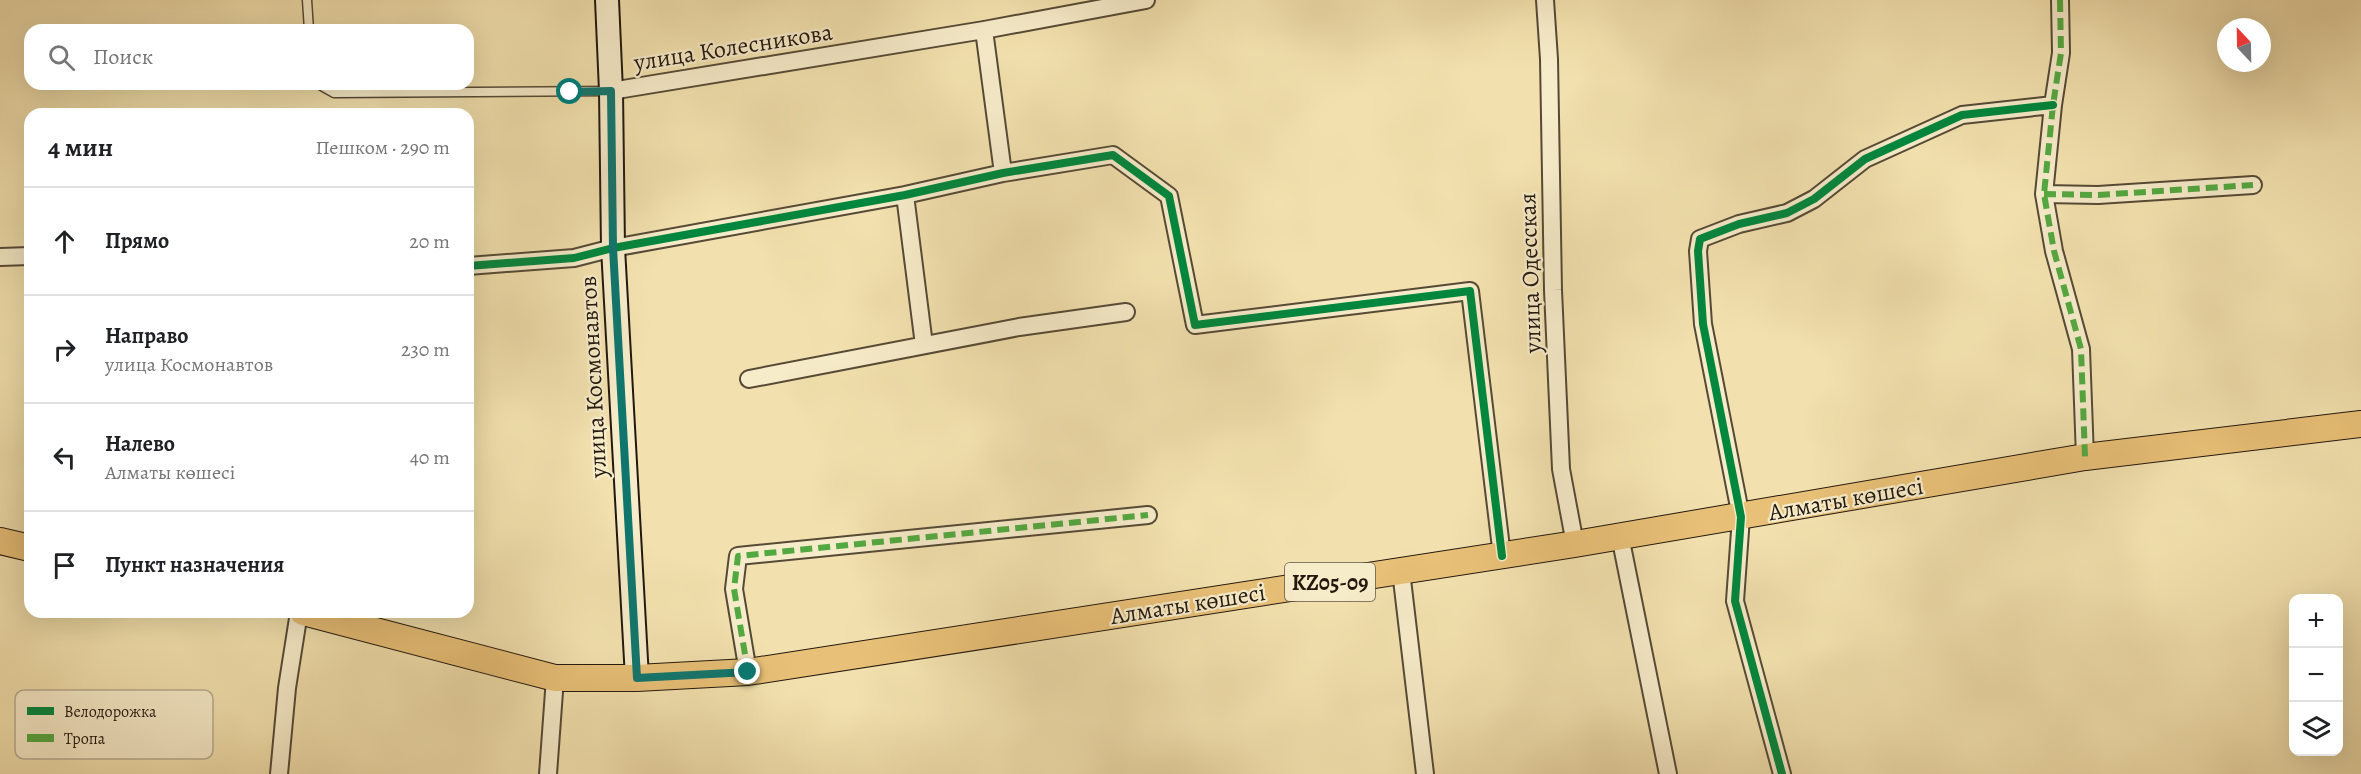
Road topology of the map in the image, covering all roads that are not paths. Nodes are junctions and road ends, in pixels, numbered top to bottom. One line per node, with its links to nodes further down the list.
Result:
1 (307, 0): 6 (lane)
2 (606, 0): 9 (main road, улица Космонавтов)
3 (1146, 0): 7 (street, улица Колесникова)
4 (1545, 0): 28 (street, улица Одесская)
5 (2060, 0): 10 (street)
6 (309, 24)
7 (984, 30): 9 (street, улица Колесникова); 11 (street)
8 (328, 90): 9 (lane)
9 (611, 91): 15 (main road, улица Космонавтов)
10 (2053, 105): 13 (street); 25 (street)
11 (1003, 173): 14 (street); 30 (street)
12 (2253, 186): 13 (street)
13 (2044, 194): 23 (street)
14 (905, 195): 15 (street); 20 (street)
15 (613, 248): 18 (street); 36 (main road, улица Космонавтов)
16 (24, 256): 17 (street)
17 (0, 257)
18 (474, 266)
19 (1126, 312): 20 (street)
20 (924, 345): 21 (street)
21 (749, 379)
22 (2361, 424): 23 (main road, Алматы көшесі / KZ05-09)
23 (2085, 458): 25 (main road, Алматы көшесі / KZ05-09)
24 (1148, 515): 34 (street)
25 (1741, 517): 26 (main road, Алматы көшесі / KZ05-09); 41 (street)
26 (1620, 536): 28 (main road, Алматы көшесі / KZ05-09); 40 (street)
27 (0, 541): 29 (main road)
28 (1575, 544): 30 (main road, Алматы көшесі / KZ05-09)
29 (24, 547)
30 (1502, 556): 31 (main road, Алматы көшесі / KZ05-09)
31 (1401, 571): 34 (main road, Алматы көшесі / KZ05-09); 39 (street)
32 (300, 618): 37 (street)
33 (324, 618): 35 (main road, Алматы көшесі / KZ05-09)
34 (748, 672): 36 (main road, Алматы көшесі / KZ05-09)
35 (555, 678): 36 (main road, Алматы көшесі / KZ05-09); 38 (street)
36 (637, 678)
37 (279, 774)
38 (548, 774)
39 (1425, 774)
40 (1668, 774)
41 (1782, 774)

